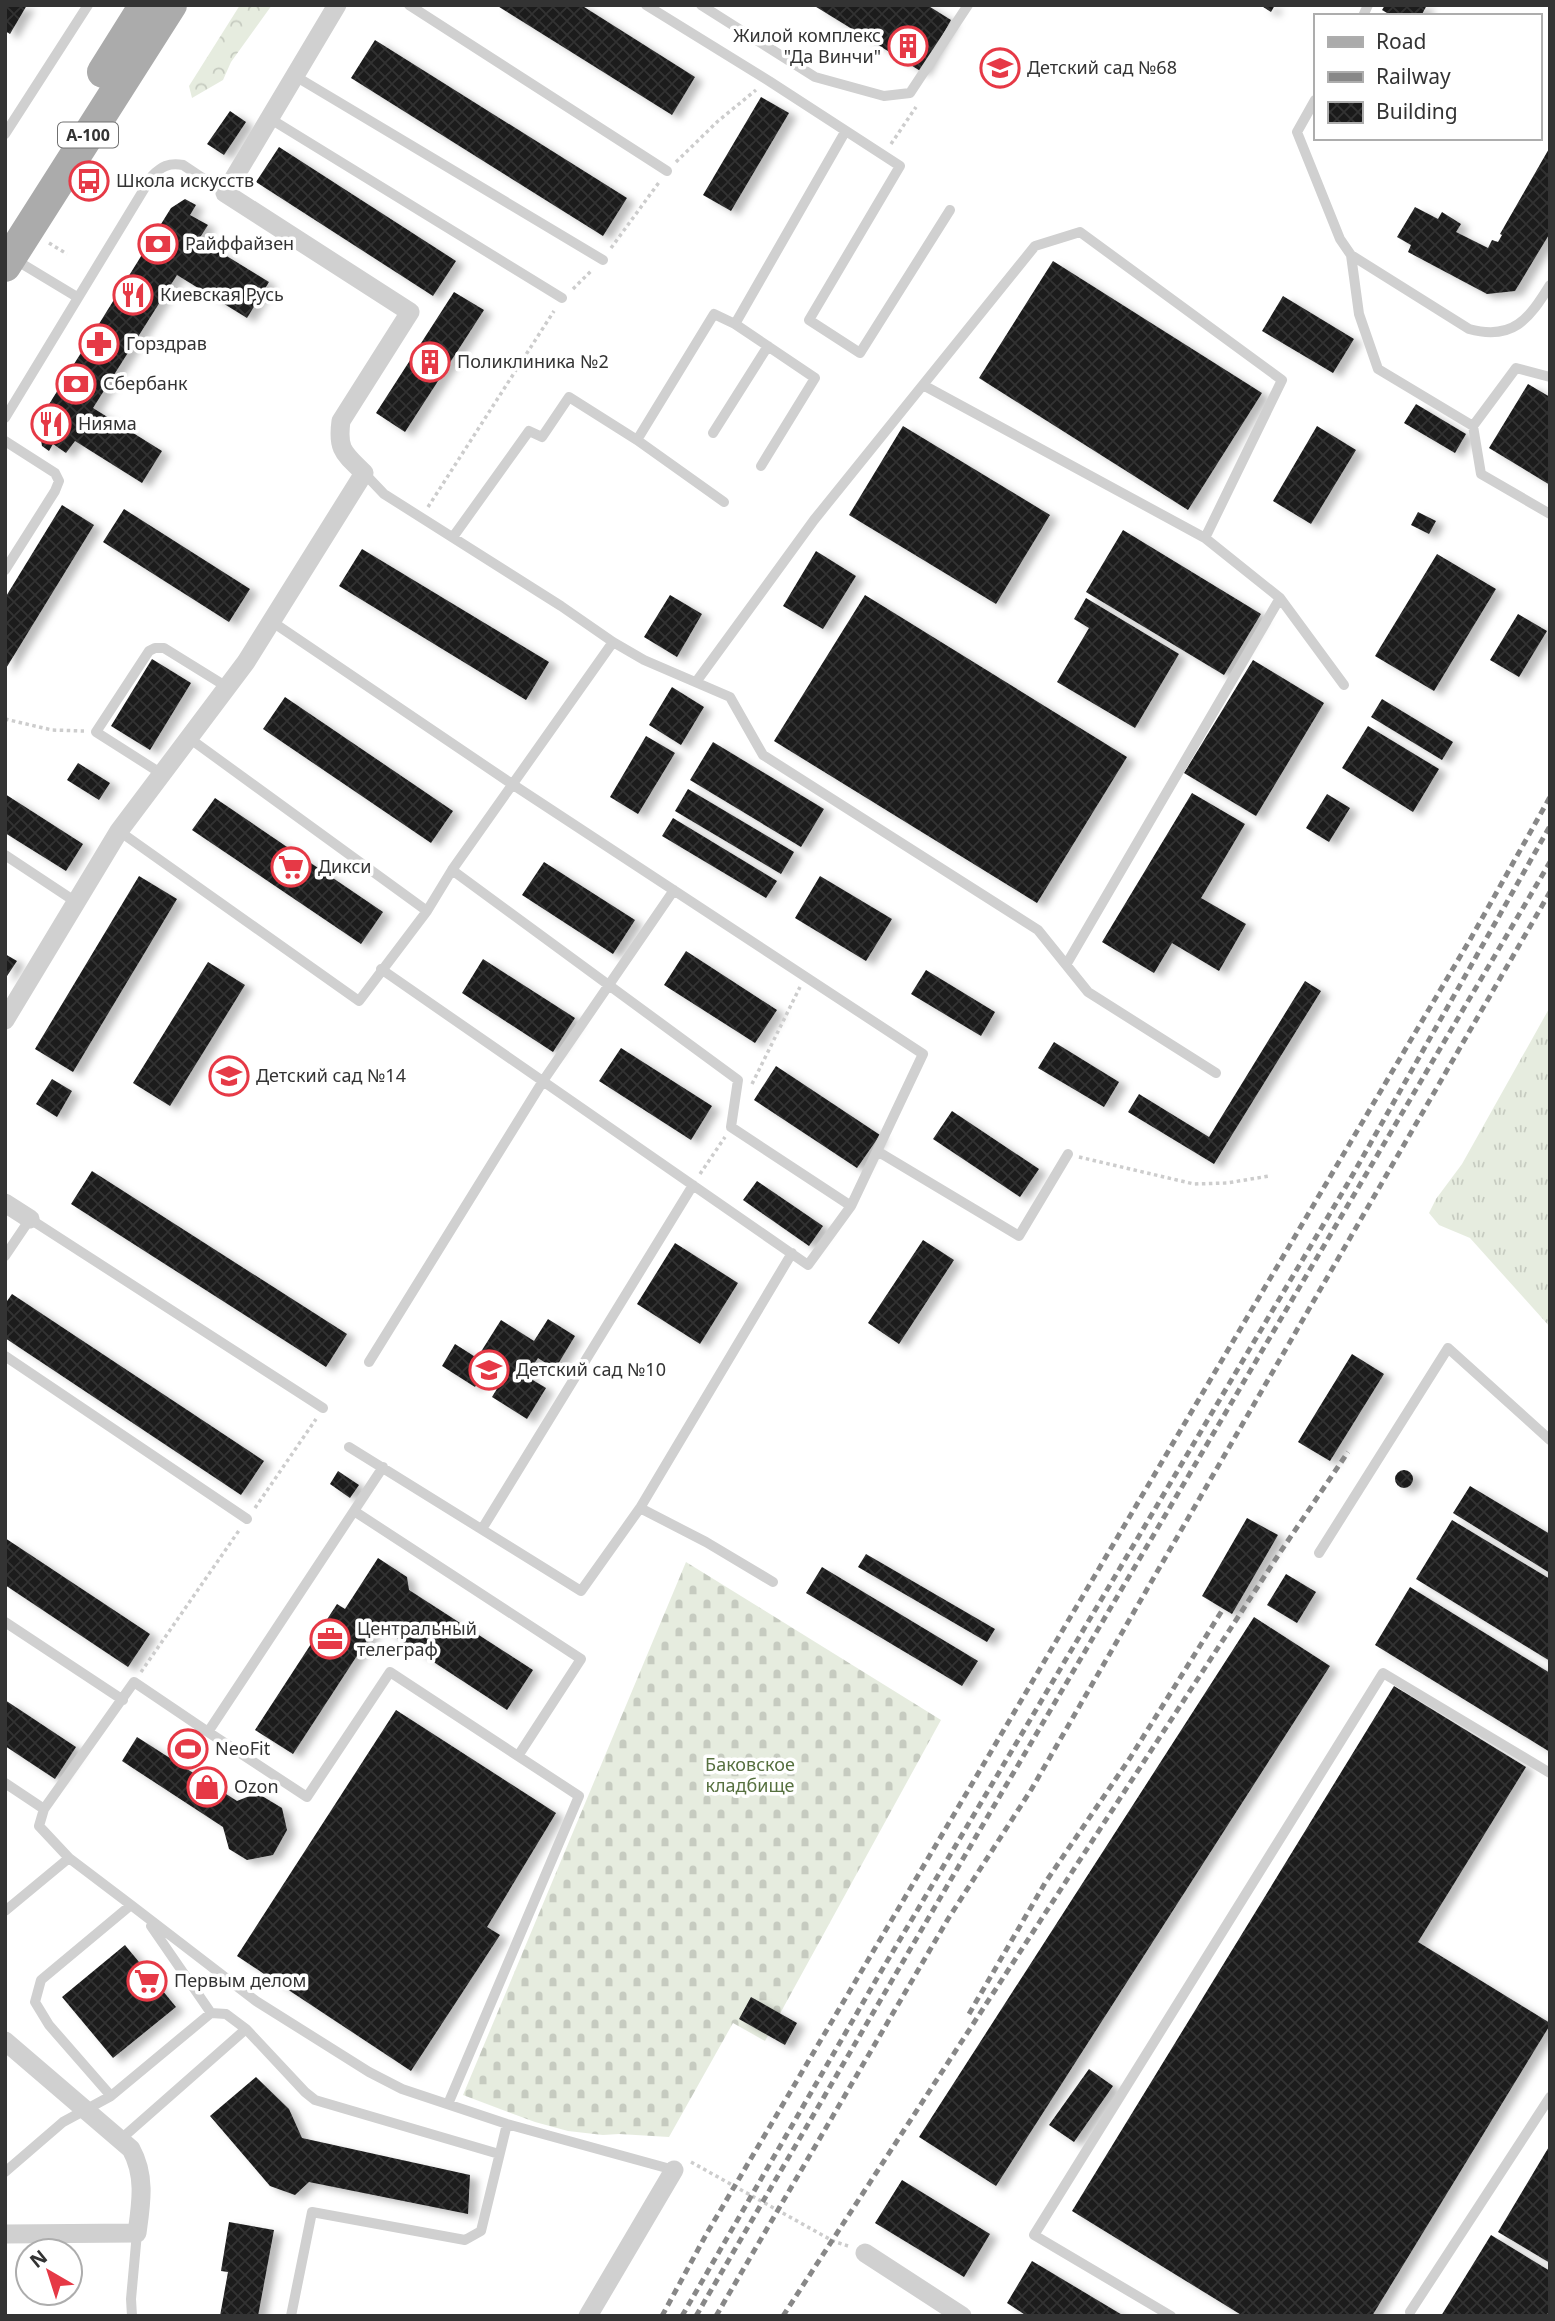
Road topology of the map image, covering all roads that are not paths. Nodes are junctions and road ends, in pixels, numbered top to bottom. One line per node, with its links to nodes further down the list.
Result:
1 (88, 5): 13 (lane)
2 (145, 5): 17 (main road, А-100)
3 (171, 5): 20 (main road, А-100)
4 (337, 5): 9 (street)
5 (409, 5): 14 (lane)
6 (646, 5): 12 (lane)
7 (701, 5): 8 (lane)
8 (968, 5)
9 (295, 76): 11 (street); 19 (lane)
10 (1314, 102): 18 (lane)
11 (269, 118): 15 (street); 23 (lane)
12 (845, 132): 16 (lane); 24 (lane)
13 (5, 134)
14 (667, 171)
15 (225, 192): 22 (lane); 34 (street)
16 (950, 210)
17 (5, 226)
18 (1351, 255): 21 (lane); 29 (lane)
19 (603, 260)
20 (8, 262): 22 (lane)
21 (1550, 285)
22 (77, 297): 28 (lane)
23 (562, 298)
24 (735, 324): 25 (lane); 31 (lane)
25 (768, 346): 30 (lane); 33 (lane)
26 (1550, 377): 29 (lane)
27 (923, 385): 38 (lane); 38 (lane); 43 (lane)
28 (5, 418)
29 (1473, 426): 36 (lane)
30 (713, 433)
31 (637, 440): 35 (lane); 37 (lane)
32 (5, 441): 39 (lane)
33 (761, 466)
34 (364, 473): 37 (lane); 41 (street)
35 (724, 502)
36 (1550, 514)
37 (453, 537): 42 (lane)
38 (1205, 538): 40 (lane)
39 (5, 570)
40 (1280, 598): 44 (lane); 55 (lane)
41 (271, 621): 45 (street); 48 (lane)
42 (613, 642): 43 (lane); 48 (lane)
43 (696, 682): 55 (lane)
44 (1344, 685)
45 (227, 687): 46 (street); 47 (lane)
46 (189, 738): 47 (street); 54 (lane)
47 (162, 774): 49 (street)
48 (512, 784): 51 (lane); 52 (lane)
49 (119, 831): 53 (street); 56 (lane)
50 (5, 855): 53 (lane)
51 (452, 870): 54 (lane); 57 (lane)
52 (674, 890): 57 (lane); 61 (lane)
53 (76, 902): 58 (street)
54 (427, 911): 56 (lane)
55 (1066, 965): 59 (lane)
56 (381, 969): 60 (lane)
57 (609, 985): 60 (lane); 65 (lane)
58 (6, 1018)
59 (1216, 1073)
60 (543, 1082): 63 (lane); 70 (lane)
61 (877, 1151): 62 (lane); 65 (lane)
62 (1068, 1154)
63 (693, 1185): 67 (lane); 78 (lane)
64 (5, 1203): 66 (street)
65 (851, 1206): 67 (lane)
66 (30, 1219): 68 (lane); 71 (lane)
67 (792, 1253): 75 (lane)
68 (5, 1256)
69 (5, 1356): 77 (lane)
70 (369, 1362)
71 (323, 1408)
72 (1550, 1440): 79 (lane)
73 (349, 1447): 74 (lane)
74 (383, 1467): 76 (lane); 78 (lane)
75 (640, 1508): 78 (lane); 80 (lane)
76 (354, 1511): 83 (lane); 84 (lane)
77 (247, 1519)
78 (482, 1529)
79 (1319, 1553)
80 (773, 1582)
81 (5, 1622): 82 (lane)
82 (122, 1700): 83 (lane); 87 (lane)
83 (208, 1732): 84 (lane)
84 (518, 1756): 97 (lane)
85 (1550, 1773): 112 (lane)
86 (5, 1783): 87 (lane)
87 (44, 1809): 88 (lane)
88 (69, 1857): 89 (lane); 90 (lane)
89 (131, 1905): 91 (lane); 95 (lane)
90 (5, 1910)
91 (145, 1918): 92 (lane); 97 (lane)
92 (211, 2013): 93 (lane); 95 (lane)
93 (246, 2029): 100 (lane); 101 (lane)
94 (5, 2041): 98 (street)
95 (111, 2096): 98 (lane)
96 (1550, 2097): 107 (lane)
97 (448, 2104): 99 (lane)
98 (86, 2110): 100 (street); 103 (lane)
99 (506, 2124): 101 (lane); 102 (lane)
100 (121, 2139): 104 (street)
101 (499, 2154): 109 (lane)
102 (674, 2170): 110 (street)
103 (5, 2172)
104 (137, 2233): 105 (street); 108 (lane)
105 (5, 2234)
106 (865, 2253): 111 (street)
107 (1410, 2312)
108 (132, 2316)
109 (290, 2316)
110 (588, 2316)
111 (962, 2316)
112 (1171, 2316)

